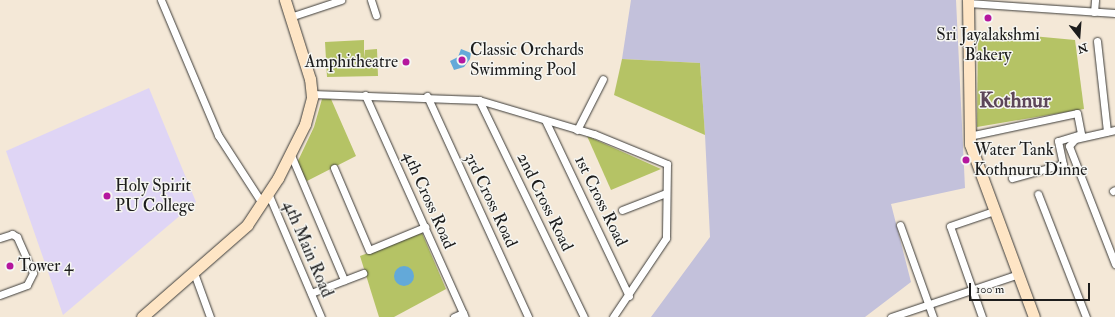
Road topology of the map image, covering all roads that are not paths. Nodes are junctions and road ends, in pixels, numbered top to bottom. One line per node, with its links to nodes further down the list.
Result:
1 (161, 0): 28 (street, 4th Main Road)
2 (285, 0): 11 (street)
3 (291, 0): 11 (street)
4 (341, 0): 11 (street)
5 (370, 0): 10 (street)
6 (1095, 0): 8 (street)
7 (968, 2): 8 (street); 22 (street)
8 (1094, 12): 9 (street)
9 (1115, 13)
10 (376, 15)
11 (293, 16): 14 (street)
12 (1097, 42): 21 (street)
13 (602, 79): 19 (street)
14 (315, 94): 15 (street); 23 (street)
15 (365, 95): 16 (street); 32 (street, 4th Cross Road)
16 (427, 96): 17 (street); 50 (street, 3rd Cross Road)
17 (479, 100): 18 (street); 51 (street, 2nd Cross Road)
18 (545, 120): 19 (street); 42 (street, 1st Cross Road)
19 (577, 130): 26 (street)
20 (1115, 130): 21 (street)
21 (1107, 131): 34 (street)
22 (969, 136): 25 (street); 30 (street)
23 (292, 160): 28 (street); 38 (street)
24 (334, 168): 32 (street)
25 (1012, 178)
26 (666, 193): 29 (street); 42 (street)
27 (1038, 194): 57 (street)
28 (267, 198): 37 (street); 40 (street, 4th Main Road)
29 (622, 210)
30 (994, 211): 36 (street); 39 (street)
31 (900, 225): 43 (street)
32 (425, 227): 44 (street, 4th Cross Road)
33 (0, 238): 41 (street)
34 (1115, 264)
35 (363, 273): 38 (street)
36 (1016, 275): 39 (street); 56 (street)
37 (195, 276): 45 (street); 46 (street); 47 (street)
38 (344, 280): 40 (street)
39 (971, 290): 43 (street); 55 (street)
40 (311, 293): 48 (street, 4th Main Road)
41 (0, 295)
42 (629, 296): 52 (street)
43 (928, 305): 53 (street); 54 (street)
44 (464, 315): 49 (street)
45 (142, 317)
46 (151, 317)
47 (210, 317)
48 (321, 317)
49 (454, 317)
50 (528, 317)
51 (584, 317)
52 (614, 317)
53 (891, 317)
54 (932, 317)
55 (982, 317)
56 (1034, 317)
57 (1086, 317)

